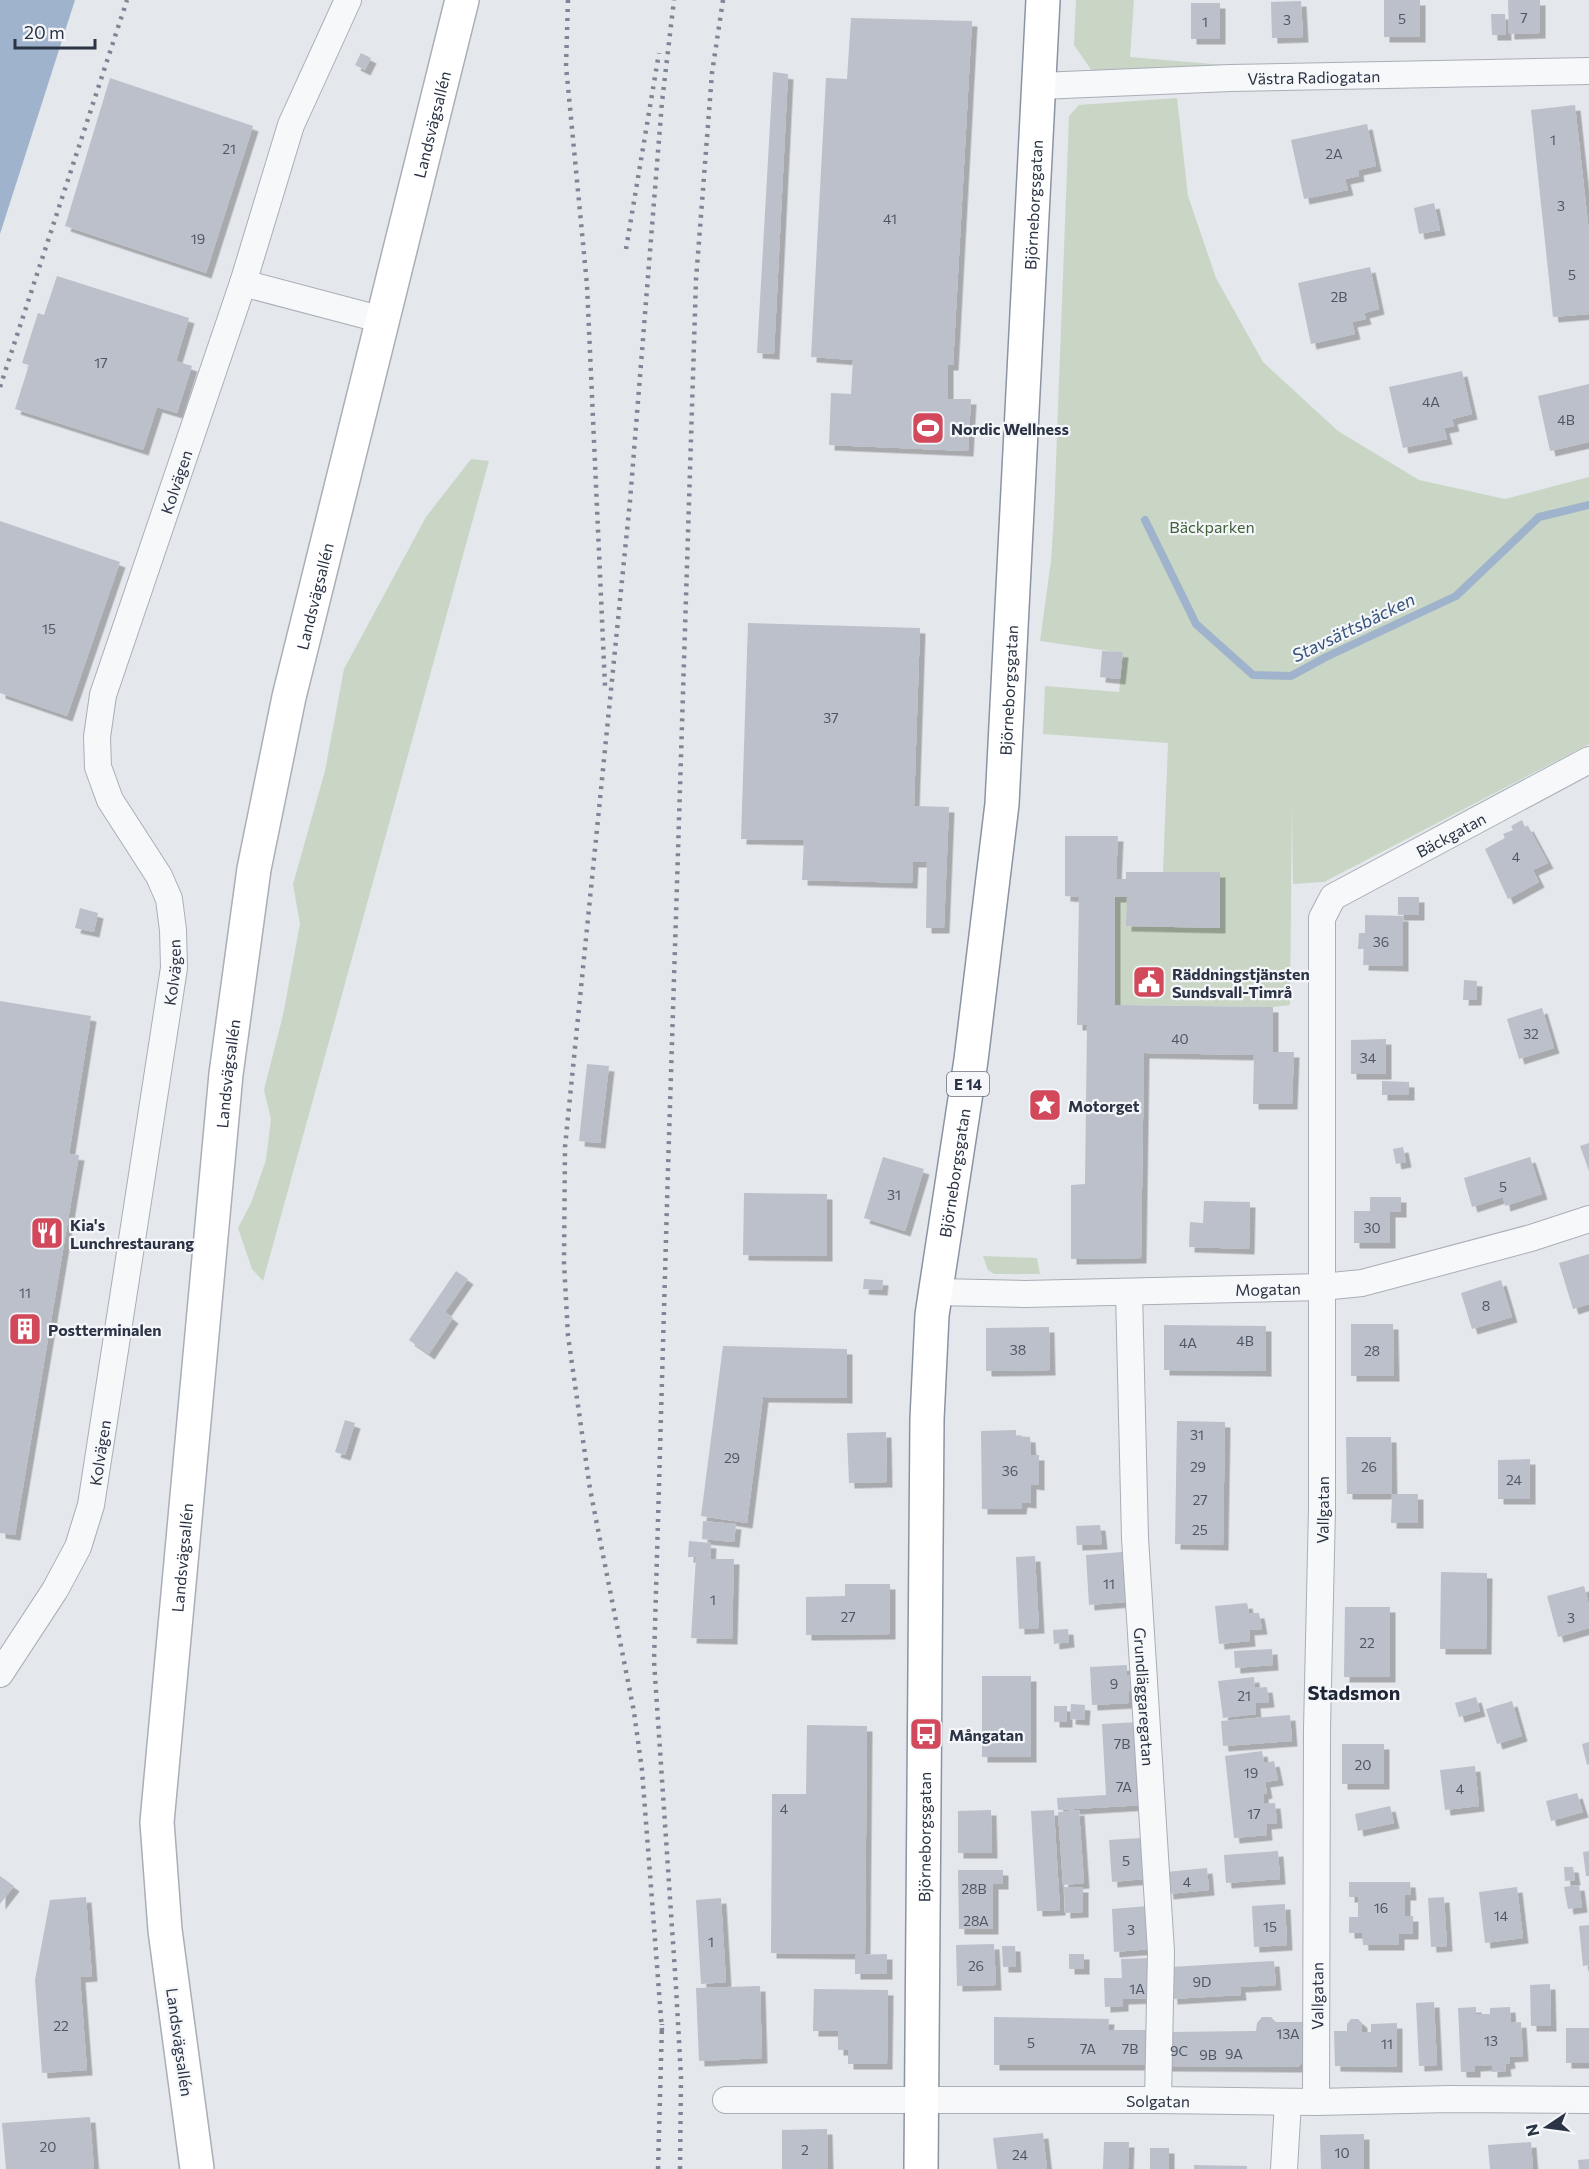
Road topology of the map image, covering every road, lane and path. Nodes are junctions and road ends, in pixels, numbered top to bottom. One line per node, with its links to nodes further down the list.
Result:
1 (348, 0): 6 (street, Kolvägen)
2 (462, 0): 7 (main road, Landsvägsallén)
3 (1043, 0): 5 (main road, Björneborgsgatan / E 14)
4 (1589, 71): 5 (street, Västra Radiogatan)
5 (1040, 87): 12 (main road, Björneborgsgatan / E 14)
6 (243, 283): 7 (street); 14 (street, Kolvägen)
7 (383, 320): 21 (main road, Landsvägsallén)
8 (1589, 760): 9 (street, Bäckgatan)
9 (1322, 918): 11 (street, Vallgatan)
10 (1589, 1219): 11 (street, Mogatan)
11 (1322, 1287): 13 (street, Mogatan); 20 (street, Vallgatan)
12 (936, 1292): 13 (street, Mogatan); 16 (main road, Björneborgsgatan / E 14)
13 (1129, 1292): 17 (street, Grundläggaregatan)
14 (0, 1674)
15 (726, 2100): 16 (street, Solgatan)
16 (923, 2100): 17 (street, Solgatan); 22 (main road, Björneborgsgatan / E 14)
17 (1158, 2100): 19 (street, Solgatan)
18 (1589, 2100): 20 (street, Solgatan)
19 (1288, 2102): 20 (street, Solgatan); 23 (street)
20 (1316, 2102)
21 (197, 2169)
22 (921, 2169)
23 (1284, 2169)

